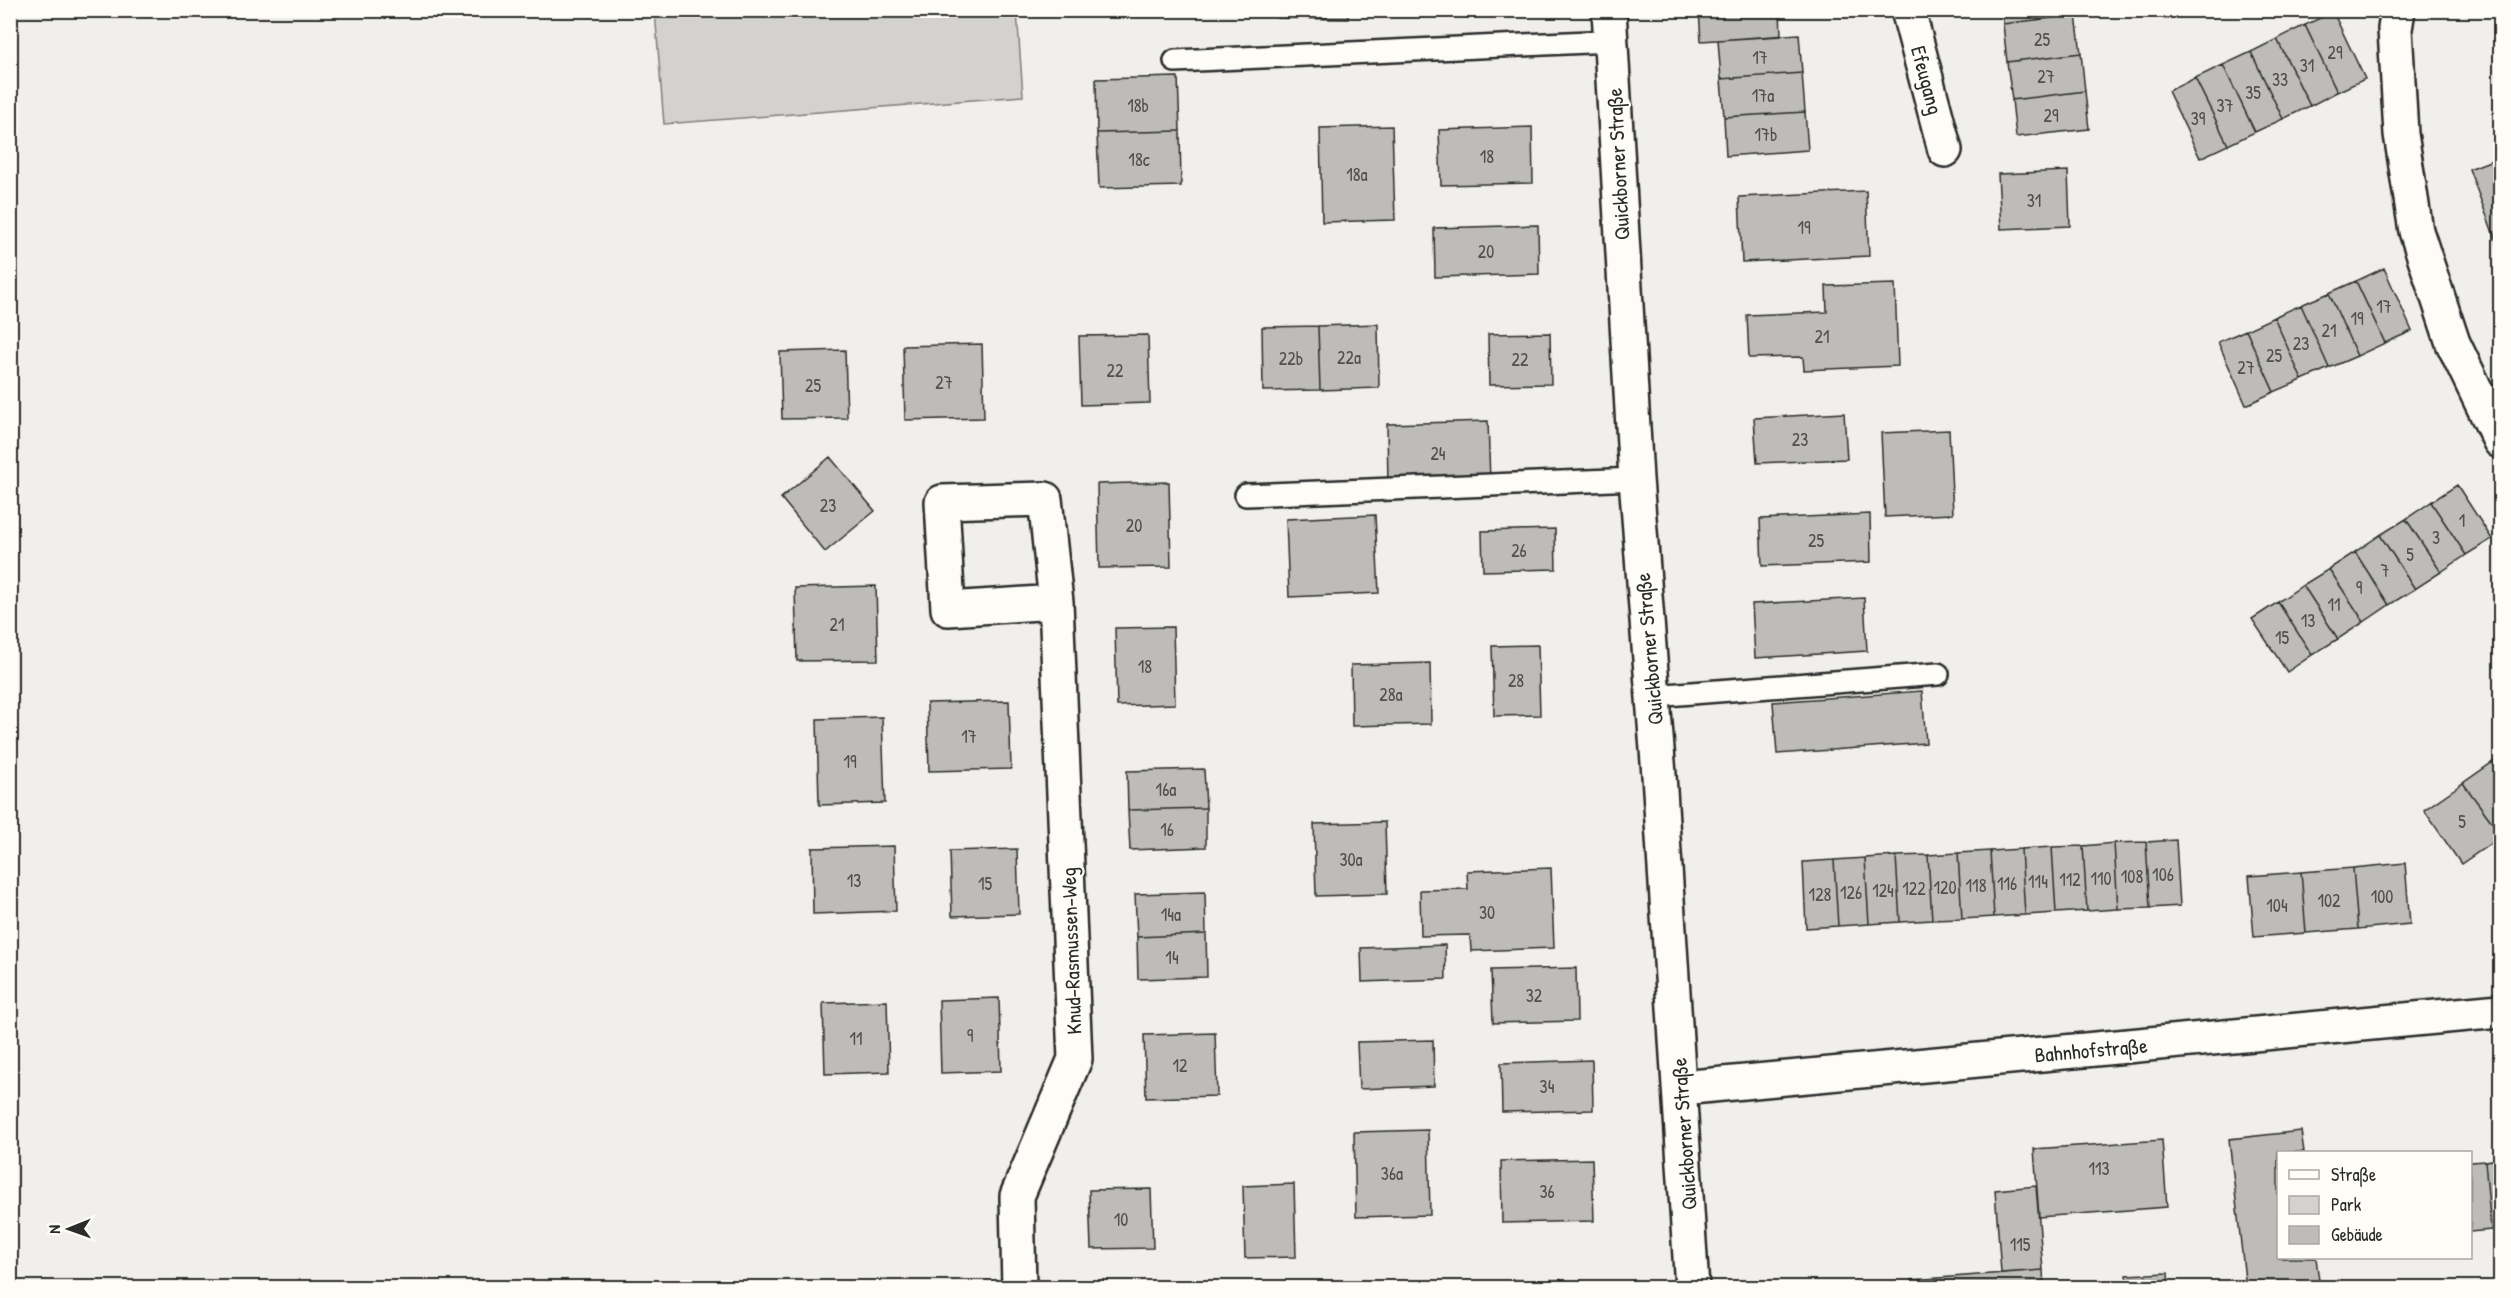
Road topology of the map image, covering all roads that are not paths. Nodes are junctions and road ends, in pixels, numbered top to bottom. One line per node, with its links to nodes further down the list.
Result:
1 (1908, 10): 5 (street, Efeugang)
2 (2398, 10): 6 (street)
3 (1610, 26): 4 (lane); 7 (street, Quickborner Straße)
4 (1175, 61)
5 (1945, 150)
6 (2500, 441)
7 (1636, 480): 8 (lane); 11 (street, Quickborner Straße)
8 (1246, 495)
9 (1056, 602): 9 (street, Knud-Rasmussen-Weg); 14 (street, Knud-Rasmussen-Weg)
10 (1938, 674): 11 (lane)
11 (1653, 696): 13 (street, Quickborner Straße)
12 (2500, 1011): 13 (street, Bahnhofstraße)
13 (1681, 1088): 15 (street, Quickborner Straße)
14 (1019, 1287)
15 (1692, 1287)

